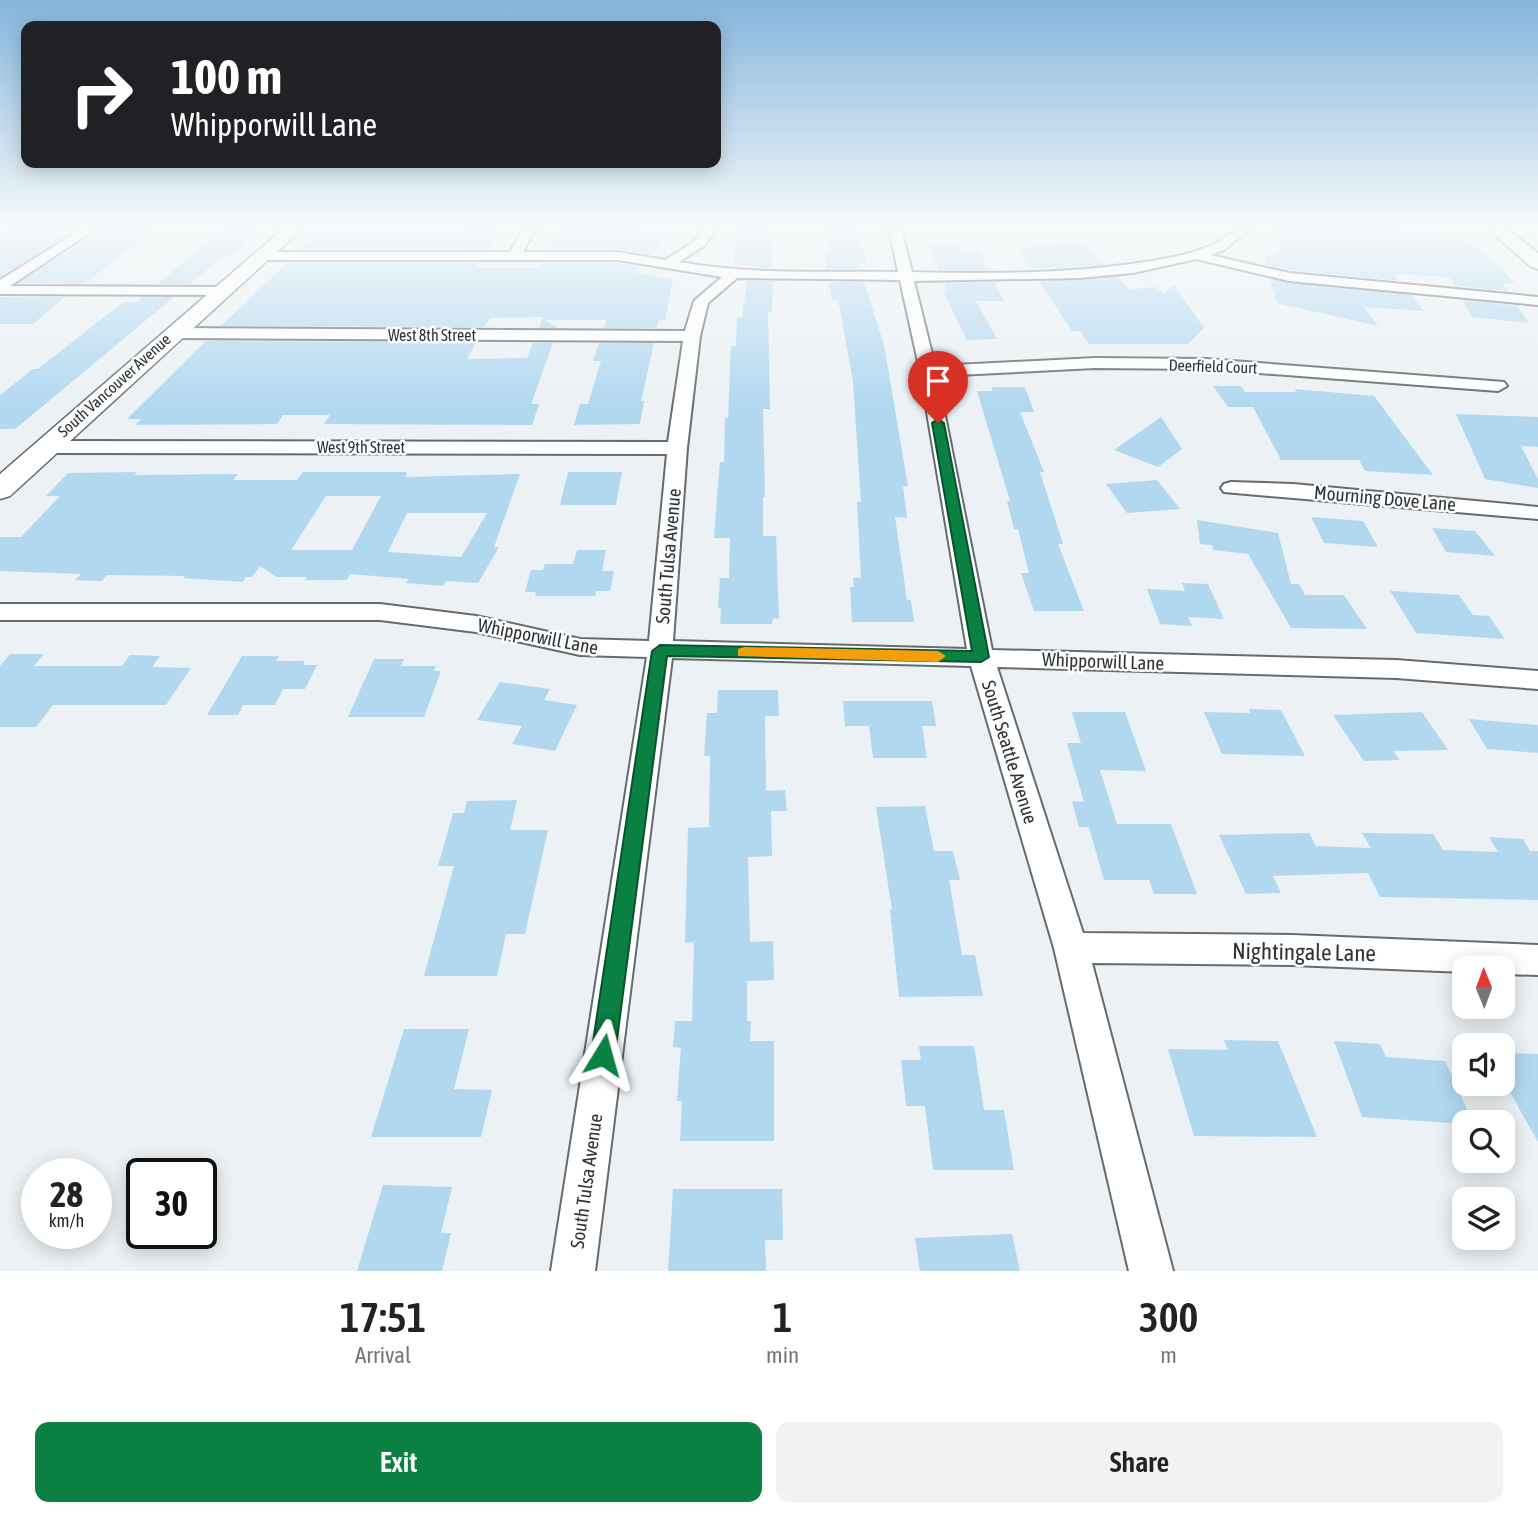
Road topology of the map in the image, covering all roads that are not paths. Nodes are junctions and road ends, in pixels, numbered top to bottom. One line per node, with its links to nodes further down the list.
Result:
1 (226, 287): 6 (street, South Vancouver Avenue)
2 (718, 287): 9 (street, South Tulsa Avenue)
3 (910, 287): 10 (street, South Seattle Avenue)
4 (1396, 287): 7 (street)
5 (0, 288): 6 (street)
6 (222, 291): 8 (street, South Vancouver Avenue)
7 (1538, 301)
8 (173, 333): 9 (street, West 8th Street); 12 (street, South Vancouver Avenue)
9 (692, 336): 13 (street, South Tulsa Avenue)
10 (928, 371): 11 (street, Deerfield Court); 19 (street, South Seattle Avenue)
11 (1498, 386)
12 (45, 447): 13 (street, West 9th Street); 15 (street, South Vancouver Avenue)
13 (677, 448): 18 (street, South Tulsa Avenue)
14 (1231, 488): 16 (street, Mourning Dove Lane)
15 (0, 490)
16 (1538, 513)
17 (0, 612): 18 (street, Whipporwill Lane)
18 (660, 651): 19 (street, Whipporwill Lane); 23 (street, South Tulsa Avenue)
19 (981, 657): 20 (street, Whipporwill Lane); 21 (street, South Seattle Avenue)
20 (1538, 680)
21 (1071, 948): 22 (street, Nightingale Lane); 24 (street, South Seattle Avenue)
22 (1538, 960)
23 (573, 1271)
24 (1152, 1271)

